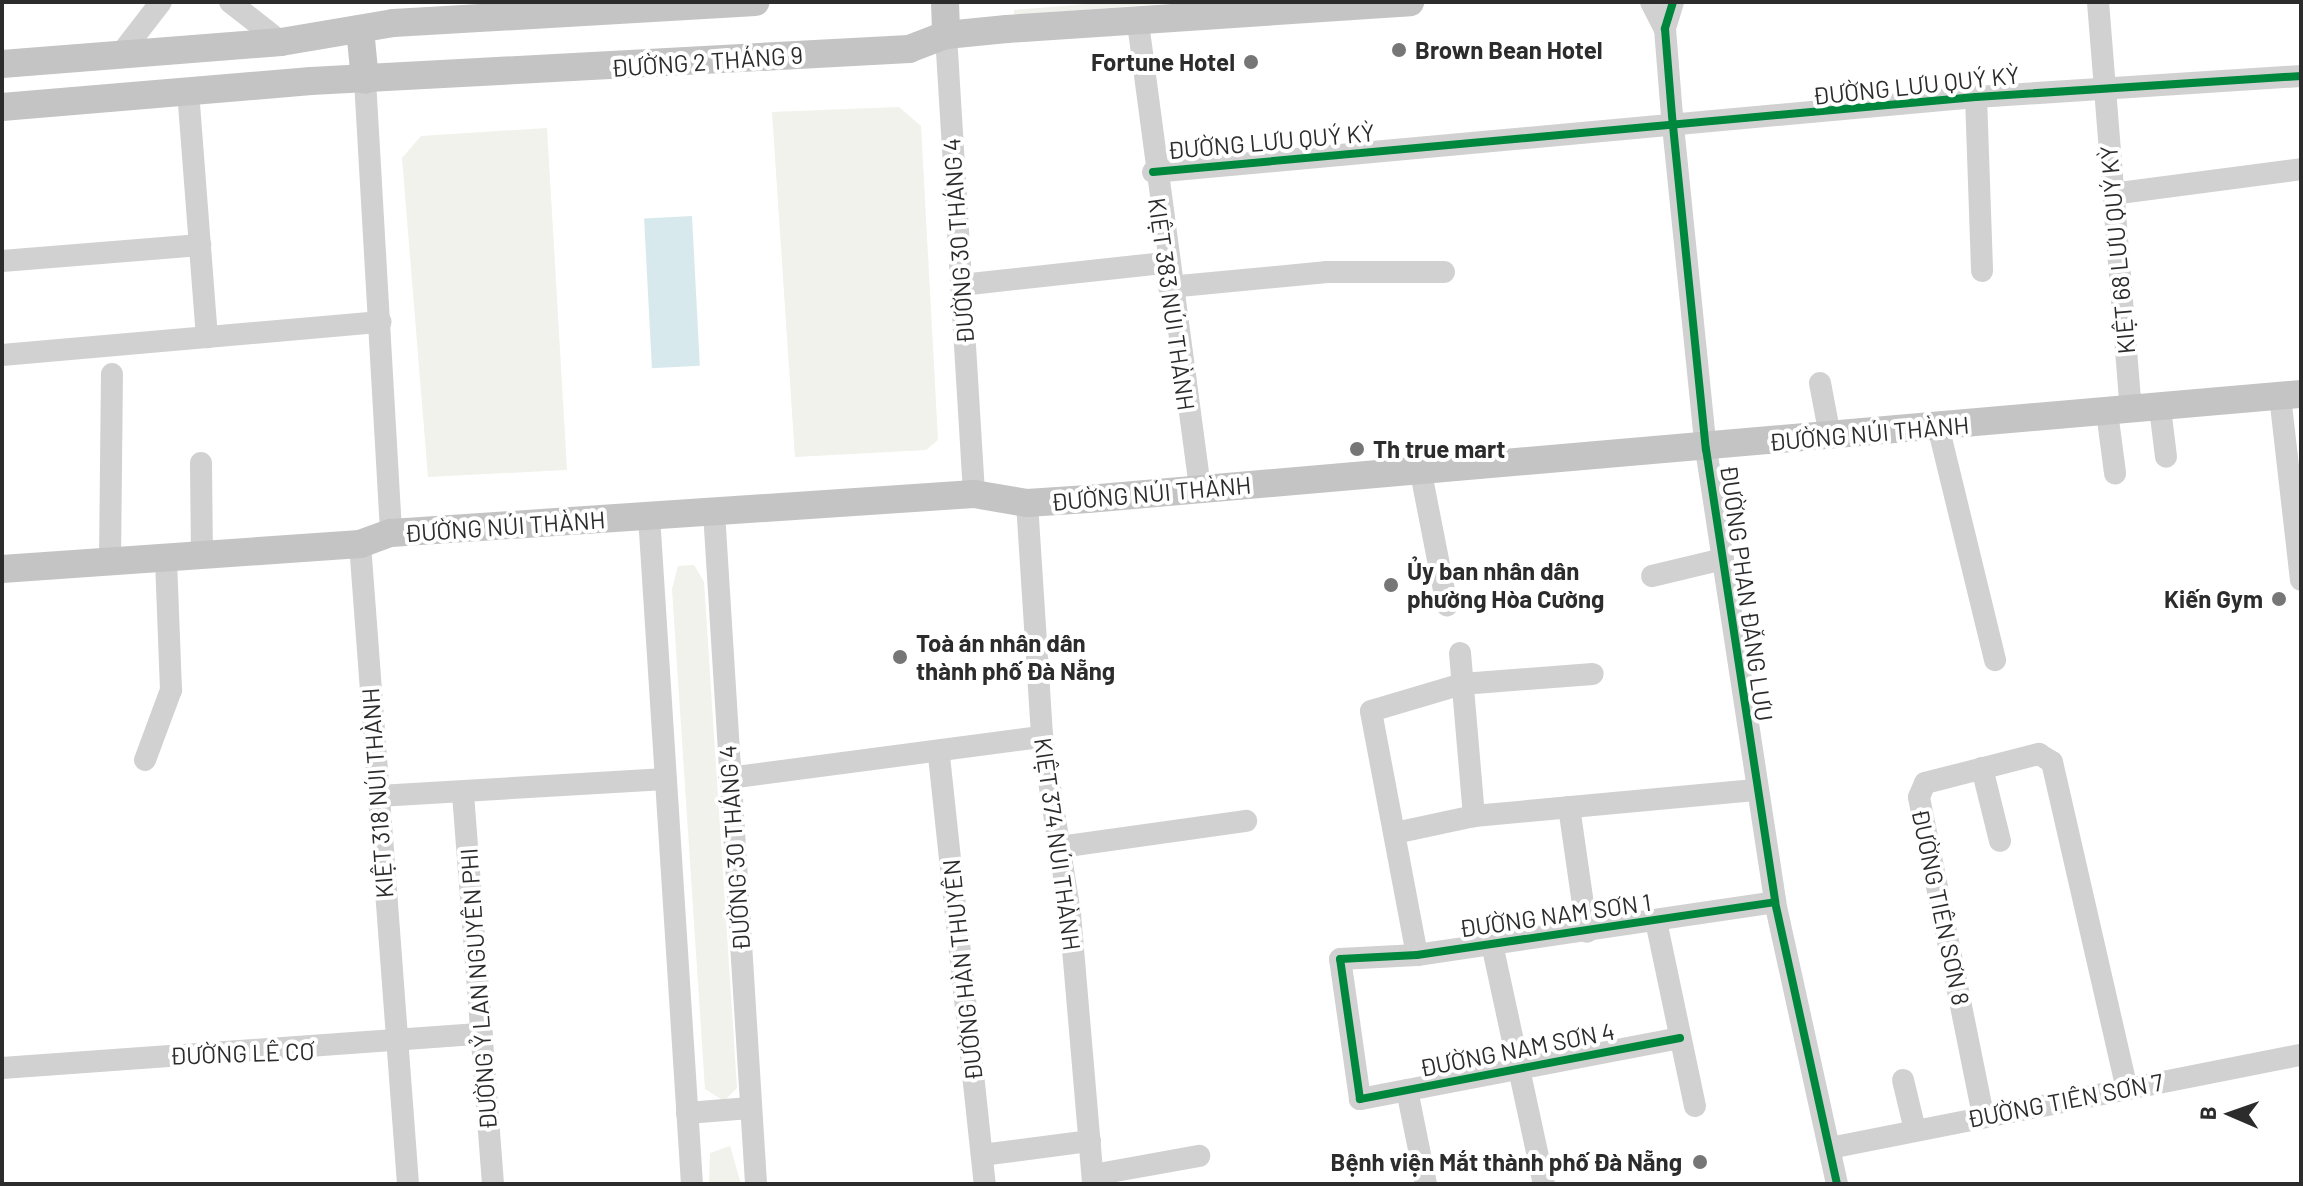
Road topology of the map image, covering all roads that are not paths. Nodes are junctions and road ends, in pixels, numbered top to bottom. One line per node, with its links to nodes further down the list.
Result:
1 (161, 2): 14 (street)
2 (230, 2): 13 (street)
3 (755, 2): 10 (main road)
4 (945, 2): 12 (main road)
5 (1410, 2): 9 (main road, ĐƯỜNG 2 THÁNG 9)
6 (1651, 2): 11 (street, ĐƯỜNG PHAN ĐĂNG LƯU)
7 (1673, 2): 11 (street, ĐƯỜNG PHAN ĐĂNG LƯU)
8 (2098, 2): 18 (street, KIỆT 68 LƯU QUÝ KỲ)
9 (1138, 23): 12 (main road, ĐƯỜNG 2 THÁNG 9); 24 (street, KIỆT 383 NÚI THÀNH)
10 (360, 29): 13 (main road); 17 (main road)
11 (1665, 29): 22 (street, ĐƯỜNG PHAN ĐĂNG LƯU)
12 (946, 35): 17 (main road, ĐƯỜNG 2 THÁNG 9); 31 (street, ĐƯỜNG 30 THÁNG 4)
13 (281, 42): 14 (main road)
14 (120, 55): 15 (main road)
15 (2, 64)
16 (2301, 76): 18 (street, ĐƯỜNG LƯU QUÝ KỲ)
17 (365, 80): 19 (main road, ĐƯỜNG 2 THÁNG 9); 33 (street)
18 (2105, 89): 20 (street, ĐƯỜNG LƯU QUÝ KỲ); 25 (street, KIỆT 68 LƯU QUÝ KỲ)
19 (188, 91): 21 (main road, ĐƯỜNG 2 THÁNG 9); 26 (street)
20 (1976, 97): 22 (street, ĐƯỜNG LƯU QUÝ KỲ); 29 (street)
21 (2, 107)
22 (1673, 130): 24 (street, ĐƯỜNG LƯU QUÝ KỲ); 43 (street, ĐƯỜNG PHAN ĐĂNG LƯU)
23 (2301, 169): 25 (street)
24 (1153, 172): 28 (street, KIỆT 383 NÚI THÀNH)
25 (2112, 194): 40 (street, KIỆT 68 LƯU QUÝ KỲ)
26 (200, 245): 27 (street); 34 (street)
27 (2, 261)
28 (1165, 263): 31 (street); 32 (street, KIỆT 383 NÚI THÀNH)
29 (1982, 271)
30 (1444, 272): 32 (street)
31 (961, 285): 49 (street, ĐƯỜNG 30 THÁNG 4)
32 (1169, 287): 48 (street, KIỆT 383 NÚI THÀNH)
33 (381, 322): 34 (street); 54 (street)
34 (207, 337): 35 (street)
35 (2, 355)
36 (112, 374): 59 (street)
37 (1820, 383): 42 (street)
38 (2290, 395): 39 (main road, ĐƯỜNG NÚI THÀNH); 52 (street)
39 (2160, 408): 40 (main road, ĐƯỜNG NÚI THÀNH); 44 (street)
40 (2119, 411): 41 (main road, ĐƯỜNG NÚI THÀNH); 47 (street, KIỆT 68 LƯU QUÝ KỲ)
41 (1938, 426): 42 (main road, ĐƯỜNG NÚI THÀNH); 65 (street)
42 (1830, 436): 43 (main road, ĐƯỜNG NÚI THÀNH)
43 (1706, 449): 46 (main road, ĐƯỜNG NÚI THÀNH); 58 (street, ĐƯỜNG PHAN ĐĂNG LƯU)
44 (2166, 457)
45 (201, 463): 56 (street)
46 (1421, 473): 48 (main road, ĐƯỜNG NÚI THÀNH); 63 (street)
47 (2115, 473)
48 (1200, 489): 50 (main road, ĐƯỜNG NÚI THÀNH)
49 (974, 494): 50 (main road, ĐƯỜNG NÚI THÀNH); 51 (main road, ĐƯỜNG NÚI THÀNH)
50 (1027, 503): 68 (street, KIỆT 374 NÚI THÀNH)
51 (714, 512): 53 (main road, ĐƯỜNG NÚI THÀNH); 72 (street, ĐƯỜNG 30 THÁNG 4)
52 (2298, 514): 62 (street)
53 (649, 516): 54 (main road, ĐƯỜNG NÚI THÀNH); 73 (street)
54 (391, 533): 55 (main road, ĐƯỜNG NÚI THÀNH)
55 (360, 544): 56 (main road, ĐƯỜNG NÚI THÀNH); 76 (street, KIỆT 318 NÚI THÀNH)
56 (202, 554): 57 (main road, ĐƯỜNG NÚI THÀNH)
57 (166, 557): 59 (main road, ĐƯỜNG NÚI THÀNH); 70 (street)
58 (1723, 559): 61 (street); 74 (street, ĐƯỜNG PHAN ĐĂNG LƯU)
59 (110, 561): 60 (main road, ĐƯỜNG NÚI THÀNH)
60 (2, 569)
61 (1652, 576)
62 (2301, 580)
63 (1447, 605)
64 (1460, 653): 67 (street)
65 (1995, 660)
66 (1593, 674): 67 (street)
67 (1462, 684): 78 (street); 80 (street)
68 (1042, 737): 69 (street); 82 (street, KIỆT 374 NÚI THÀNH)
69 (939, 756): 72 (street); 105 (street, ĐƯỜNG HÀN THUYÊN)
70 (145, 760)
71 (1982, 768): 81 (street); 95 (street, ĐƯỜNG TIÊN SƠN 8); 101 (street, ĐƯỜNG TIÊN SƠN 8)
72 (729, 778): 99 (street, ĐƯỜNG 30 THÁNG 4)
73 (665, 779): 75 (street); 100 (street)
74 (1755, 790): 77 (street); 83 (street, ĐƯỜNG PHAN ĐĂNG LƯU)
75 (463, 794): 76 (street); 88 (street, ĐƯỜNG Ỷ LAN NGUYÊN PHI)
76 (379, 796): 90 (street, KIỆT 318 NÚI THÀNH)
77 (1569, 807): 78 (street); 85 (street)
78 (1474, 816): 80 (street)
79 (1246, 821): 82 (street)
80 (1395, 833): 87 (street)
81 (2000, 841)
82 (1060, 847): 103 (street, KIỆT 374 NÚI THÀNH)
83 (1775, 902): 84 (street, ĐƯỜNG NAM SƠN 1); 104 (street, ĐƯỜNG PHAN ĐĂNG LƯU)
84 (1656, 921): 85 (street, ĐƯỜNG NAM SƠN 1); 89 (street)
85 (1587, 932): 86 (street, ĐƯỜNG NAM SƠN 1)
86 (1492, 944): 87 (street, ĐƯỜNG NAM SƠN 1); 93 (street)
87 (1417, 955): 97 (street, ĐƯỜNG NAM SƠN 1)
88 (482, 1034): 90 (street, ĐƯỜNG LÊ CƠ); 109 (street, ĐƯỜNG Ỷ LAN NGUYÊN PHI)
89 (1680, 1038): 93 (street, ĐƯỜNG NAM SƠN 4); 98 (street)
90 (396, 1043): 92 (street, ĐƯỜNG LÊ CƠ); 108 (street, KIỆT 318 NÚI THÀNH)
91 (2301, 1055): 95 (street, ĐƯỜNG TIÊN SƠN 7)
92 (2, 1068)
93 (1524, 1068): 96 (street, ĐƯỜNG NAM SƠN 4); 114 (street)
94 (1903, 1080): 102 (street)
95 (2127, 1089): 101 (street, ĐƯỜNG TIÊN SƠN 7)
96 (1407, 1090): 97 (street, ĐƯỜNG NAM SƠN 4); 113 (street)
97 (1360, 1099)
98 (1695, 1106)
99 (750, 1108): 100 (street); 111 (street, ĐƯỜNG 30 THÁNG 4)
100 (687, 1113): 110 (street)
101 (1983, 1115): 102 (street, ĐƯỜNG TIÊN SƠN 7)
102 (1915, 1130): 104 (street, ĐƯỜNG TIÊN SƠN 7)
103 (1090, 1141): 105 (street); 107 (street, KIỆT 374 NÚI THÀNH)
104 (1830, 1148): 115 (street, ĐƯỜNG PHAN ĐĂNG LƯU)
105 (982, 1155): 112 (street, ĐƯỜNG HÀN THUYÊN)
106 (1199, 1156): 107 (street)
107 (1093, 1180)
108 (408, 1184)
109 (493, 1184)
110 (692, 1184)
111 (756, 1184)
112 (985, 1184)
113 (1426, 1184)
114 (1544, 1184)
115 (1837, 1184)

